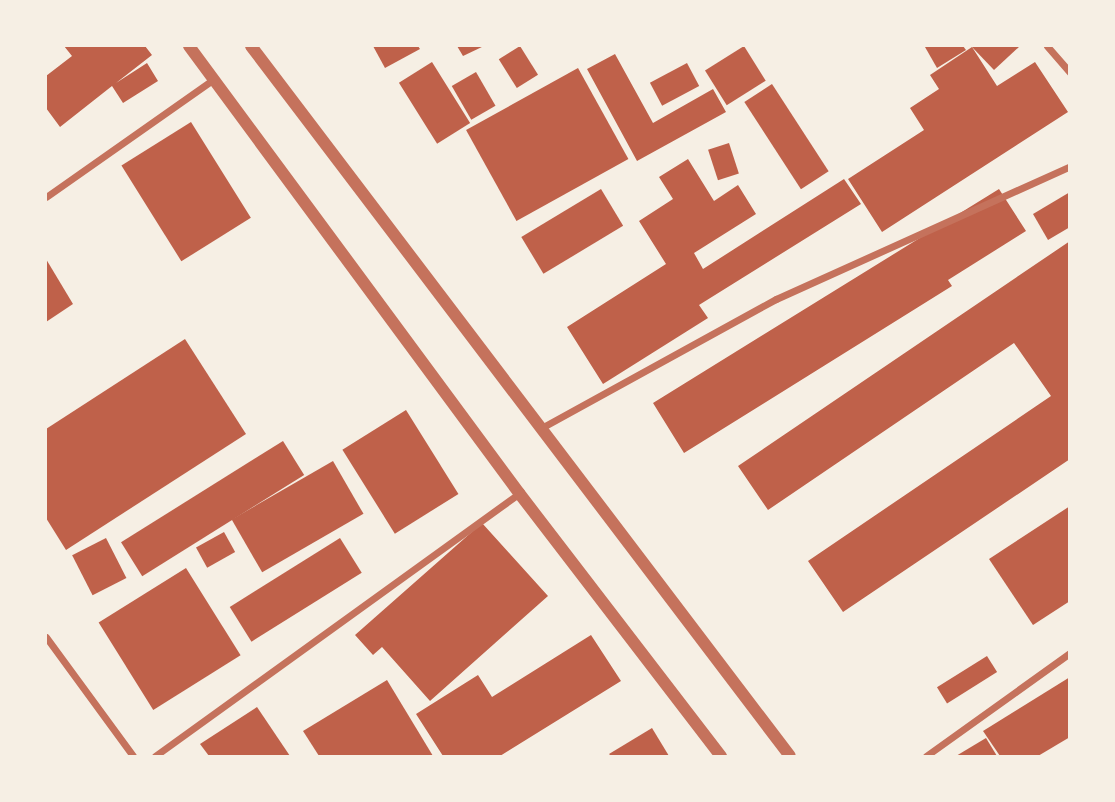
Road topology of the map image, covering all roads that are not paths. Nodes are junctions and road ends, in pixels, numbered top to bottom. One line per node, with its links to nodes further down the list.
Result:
1 (189, 46): 5 (street)
2 (251, 46): 8 (street)
3 (1047, 46): 4 (street)
4 (1069, 72)
5 (215, 79): 7 (street); 9 (street)
6 (1069, 166): 8 (street)
7 (46, 197)
8 (543, 427): 15 (street)
9 (519, 494): 13 (street); 14 (street)
10 (46, 637): 12 (street)
11 (1069, 653): 16 (street)
12 (133, 757)
13 (155, 757)
14 (721, 757)
15 (790, 757)
16 (926, 757)

